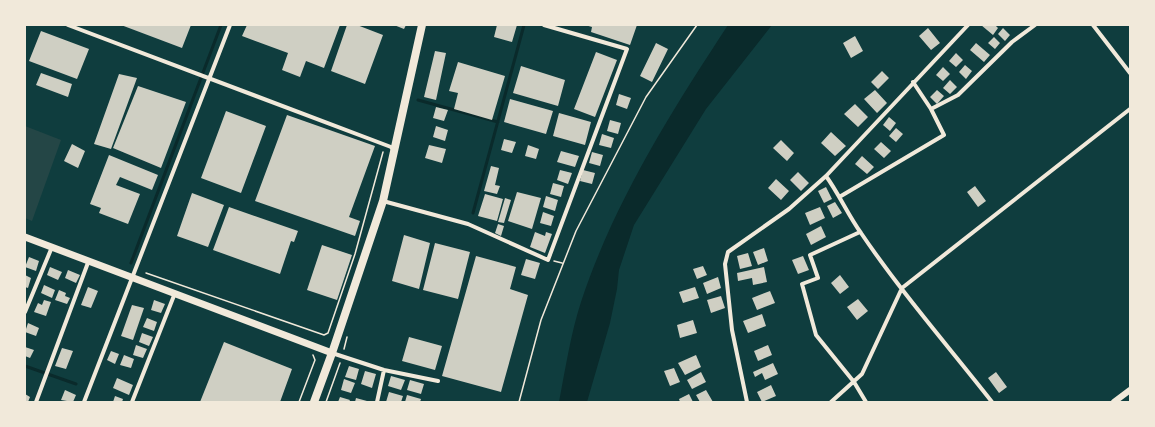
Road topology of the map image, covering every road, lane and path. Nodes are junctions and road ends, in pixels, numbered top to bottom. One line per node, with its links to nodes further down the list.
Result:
1 (68, 25): 10 (street)
2 (230, 25): 10 (street)
3 (422, 25): 15 (main road)
4 (544, 25): 18 (street)
5 (697, 25): 42 (path)
6 (968, 25): 11 (street)
7 (1035, 25): 12 (street)
8 (1093, 25): 9 (street)
9 (1130, 73)
10 (209, 79): 15 (street); 24 (street)
11 (913, 82): 12 (street); 16 (street)
12 (931, 109): 17 (street)
13 (1130, 109): 25 (street)
14 (384, 150): 23 (path)
15 (394, 152): 18 (main road)
16 (826, 176): 17 (street); 43 (street)
17 (841, 196): 19 (street)
18 (383, 200): 28 (main road)
19 (860, 232): 25 (street); 33 (street)
20 (25, 237): 21 (main road)
21 (52, 247): 22 (main road); 27 (street)
22 (89, 260): 24 (main road); 35 (street)
23 (144, 272)
24 (131, 277): 26 (main road); 36 (street)
25 (902, 288): 33 (street); 46 (street)
26 (174, 293): 28 (main road); 37 (street)
27 (25, 312)
28 (332, 353): 31 (street); 39 (main road)
29 (313, 355): 38 (path)
30 (340, 363): 40 (path)
31 (384, 370): 32 (street); 41 (street)
32 (438, 381)
33 (854, 382): 44 (street); 45 (street)
34 (1130, 390): 47 (street)
35 (36, 402)
36 (84, 402)
37 (132, 402)
38 (299, 402)
39 (314, 402)
40 (326, 402)
41 (377, 402)
42 (518, 402)
43 (747, 402)
44 (832, 402)
45 (866, 402)
46 (992, 402)
47 (1114, 402)

